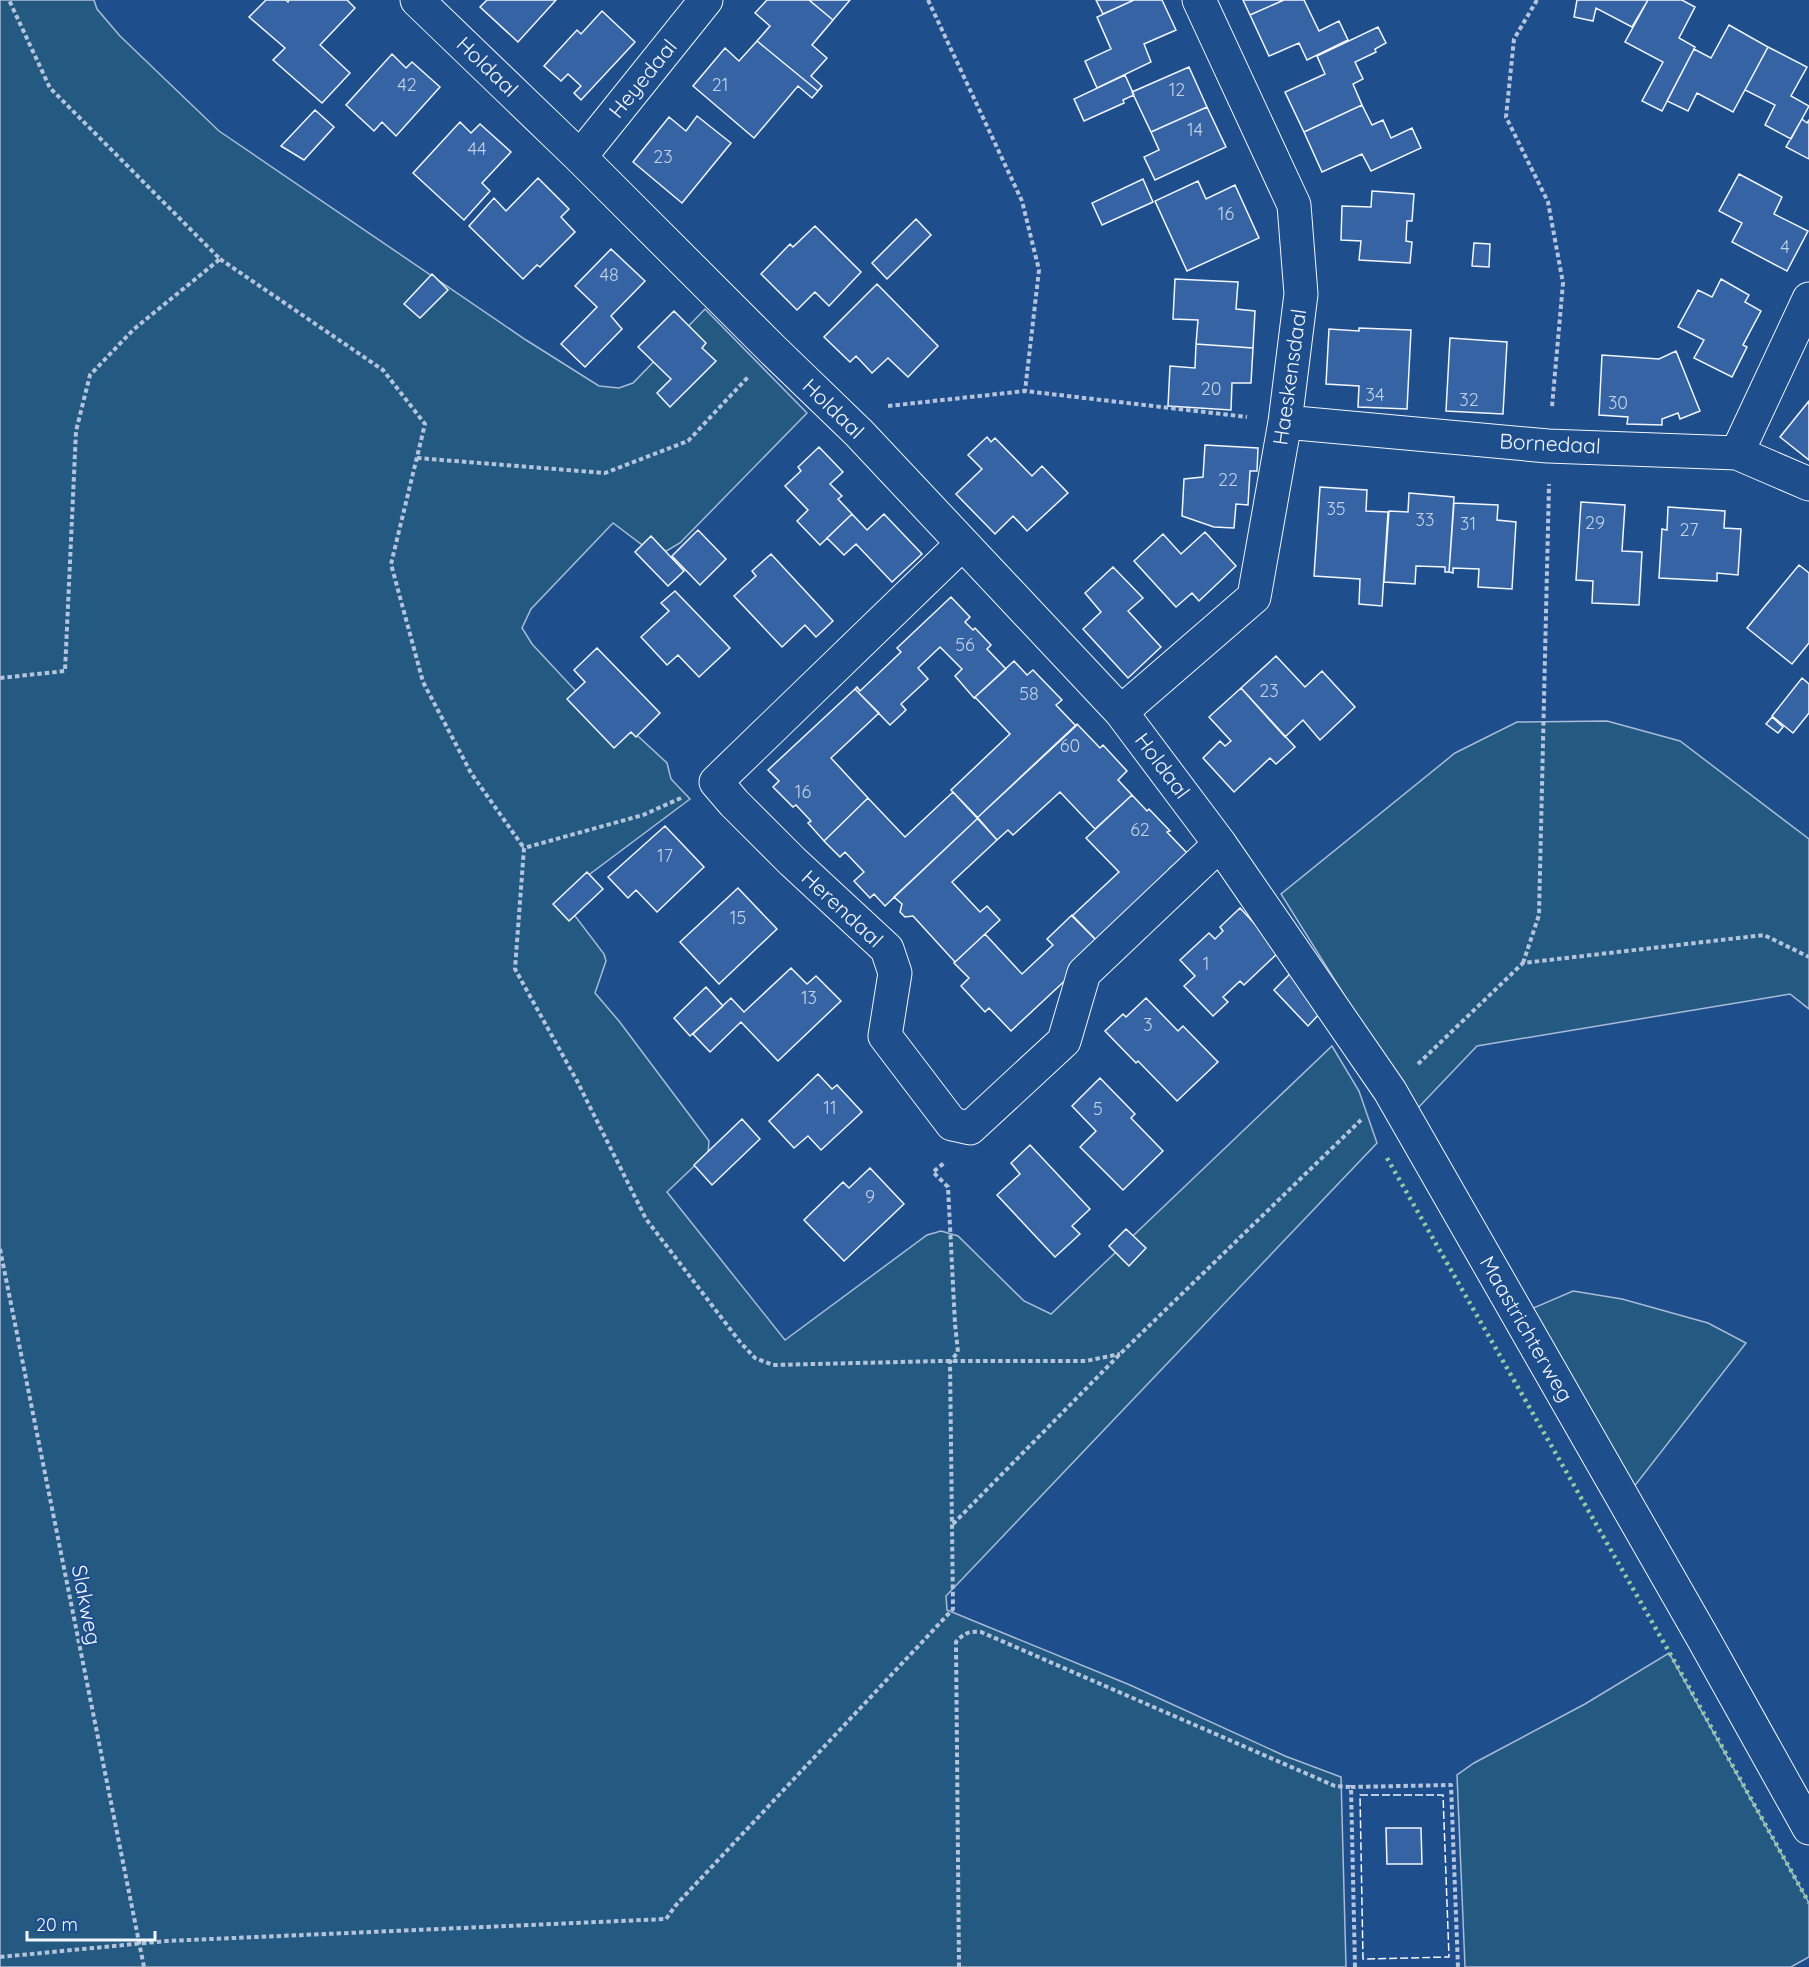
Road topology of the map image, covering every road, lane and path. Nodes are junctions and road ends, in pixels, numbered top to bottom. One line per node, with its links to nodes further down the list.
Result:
1 (9, 0): 7 (path)
2 (417, 0): 6 (street, Holdaal)
3 (706, 0): 6 (street, Heyedaal)
4 (928, 0): 10 (path)
5 (1199, 0): 11 (street, Haeskensdaal)
6 (580, 157): 9 (street, Holdaal)
7 (220, 259): 14 (path); 17 (path)
8 (1809, 299): 13 (street)
9 (773, 350): 12 (street, Holdaal); 14 (path)
10 (1025, 391): 11 (path); 12 (path)
11 (1285, 422): 13 (street, Bornedaal); 18 (street, Haeskensdaal)
12 (859, 433): 16 (street, Holdaal)
13 (1737, 453): 15 (street, Bornedaal)
14 (417, 458): 21 (path)
15 (1809, 484)
16 (962, 544): 18 (street, Holdaal); 19 (street)
17 (0, 678)
18 (1121, 712): 20 (street, Holdaal)
19 (716, 782): 21 (path); 24 (street, Herendaal)
20 (1220, 844): 23 (street, Maastrichterweg); 24 (street)
21 (524, 848): 27 (path)
22 (1809, 957): 23 (path)
23 (1390, 1091): 26 (path); 30 (street, Maastrichterweg)
24 (952, 1124): 27 (path)
25 (0, 1249): 31 (path, Slakweg)
26 (1120, 1354): 27 (path); 28 (path)
27 (950, 1362): 28 (path)
28 (952, 1525): 31 (path)
29 (1351, 1787): 34 (path); 35 (path); 36 (path)
30 (1809, 1828)
31 (139, 1944): 32 (path); 33 (path, Slakweg)
32 (0, 1957)
33 (144, 1967)
34 (959, 1967)
35 (1355, 1967)
36 (1458, 1967)

